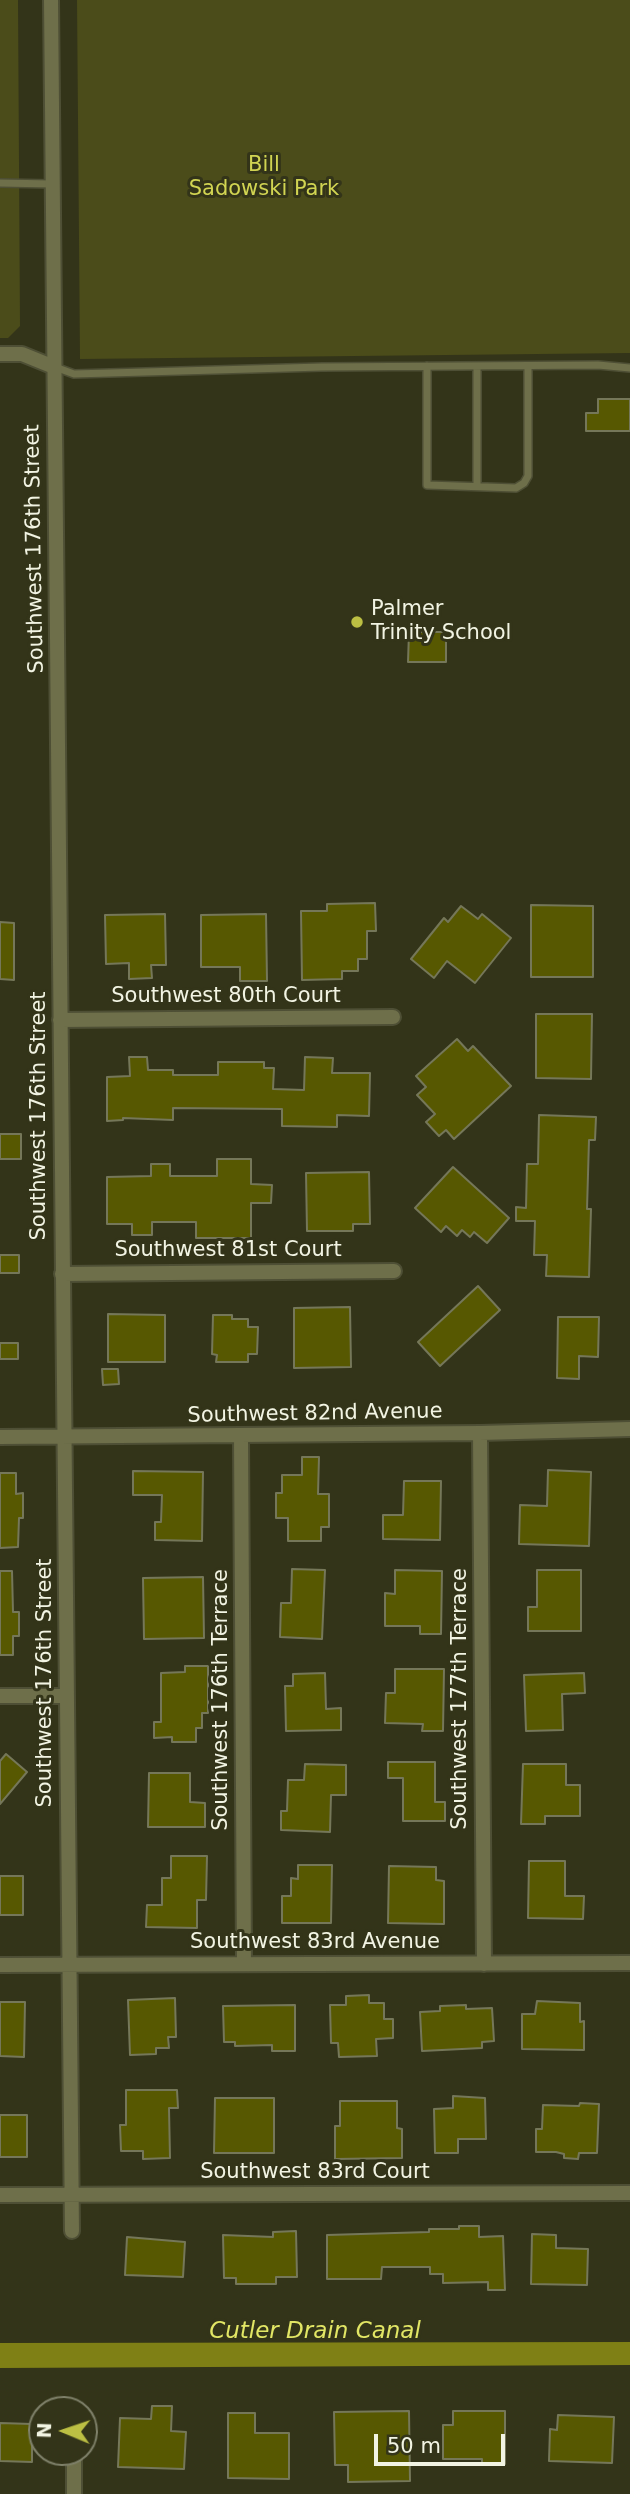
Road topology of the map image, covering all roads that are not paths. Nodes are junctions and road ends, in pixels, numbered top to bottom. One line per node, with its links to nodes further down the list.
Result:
1 (51, 0): 3 (street, Southwest 176th Street)
2 (0, 183): 3 (lane)
3 (53, 184): 8 (street, Southwest 176th Street)
4 (0, 355): 8 (street)
5 (427, 366): 6 (lane); 8 (lane); 10 (lane)
6 (477, 366): 7 (lane); 10 (lane)
7 (528, 366): 9 (lane); 10 (lane)
8 (54, 367): 12 (street, Southwest 176th Street)
9 (630, 368)
10 (477, 486)
11 (393, 1017): 12 (street, Southwest 80th Court)
12 (60, 1020): 14 (street, Southwest 176th Street)
13 (394, 1271): 14 (street, Southwest 81st Court)
14 (62, 1274): 19 (street, Southwest 176th Street)
15 (630, 1429): 16 (street, Southwest 82nd Avenue)
16 (480, 1433): 17 (street, Southwest 82nd Avenue); 24 (street, Southwest 177th Terrace)
17 (241, 1436): 19 (street, Southwest 82nd Avenue); 23 (street, Southwest 176th Terrace)
18 (0, 1437): 19 (street, Southwest 82nd Avenue)
19 (65, 1437): 21 (street, Southwest 176th Street)
20 (0, 1696): 21 (street)
21 (67, 1696): 26 (street, Southwest 176th Street)
22 (630, 1963): 24 (street, Southwest 83rd Avenue)
23 (244, 1964): 24 (street, Southwest 83rd Avenue); 26 (street, Southwest 83rd Avenue)
24 (484, 1964)
25 (0, 1965): 26 (street, Southwest 83rd Avenue)
26 (69, 1965): 28 (street, Southwest 176th Street)
27 (630, 2193): 28 (street, Southwest 83rd Court)
28 (71, 2194): 29 (street, Southwest 83rd Court); 30 (street, Southwest 176th Street)
29 (0, 2195)
30 (72, 2231)
31 (74, 2466): 32 (street)
32 (74, 2494)

